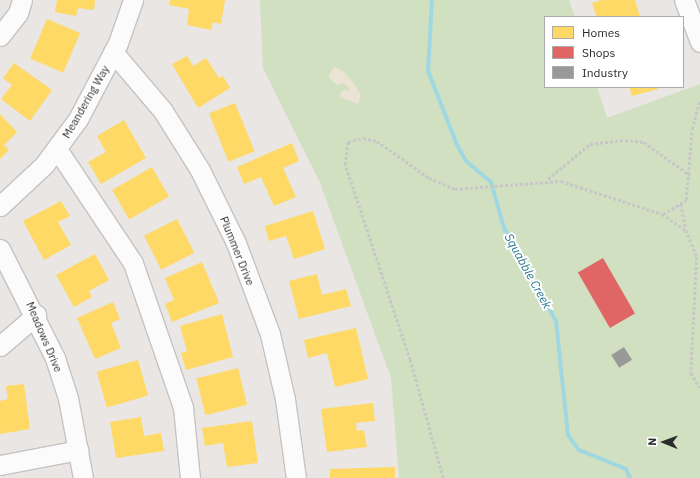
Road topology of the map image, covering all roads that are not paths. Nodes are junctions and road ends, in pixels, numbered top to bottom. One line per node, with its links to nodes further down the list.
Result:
1 (22, 0): 4 (street)
2 (133, 0): 6 (street, Meandering Way)
3 (684, 0): 5 (street)
4 (0, 36)
5 (700, 42)
6 (113, 52): 7 (street, Meandering Way); 16 (street, Plummer Drive)
7 (57, 149): 8 (street, Meandering Way); 15 (street)
8 (0, 206)
9 (0, 249): 10 (street, Meadows Drive)
10 (36, 315): 11 (street); 12 (street, Meadows Drive)
11 (0, 346)
12 (79, 450): 13 (street); 14 (street, Meadows Drive)
13 (0, 466)
14 (83, 478)
15 (190, 478)
16 (296, 478)

